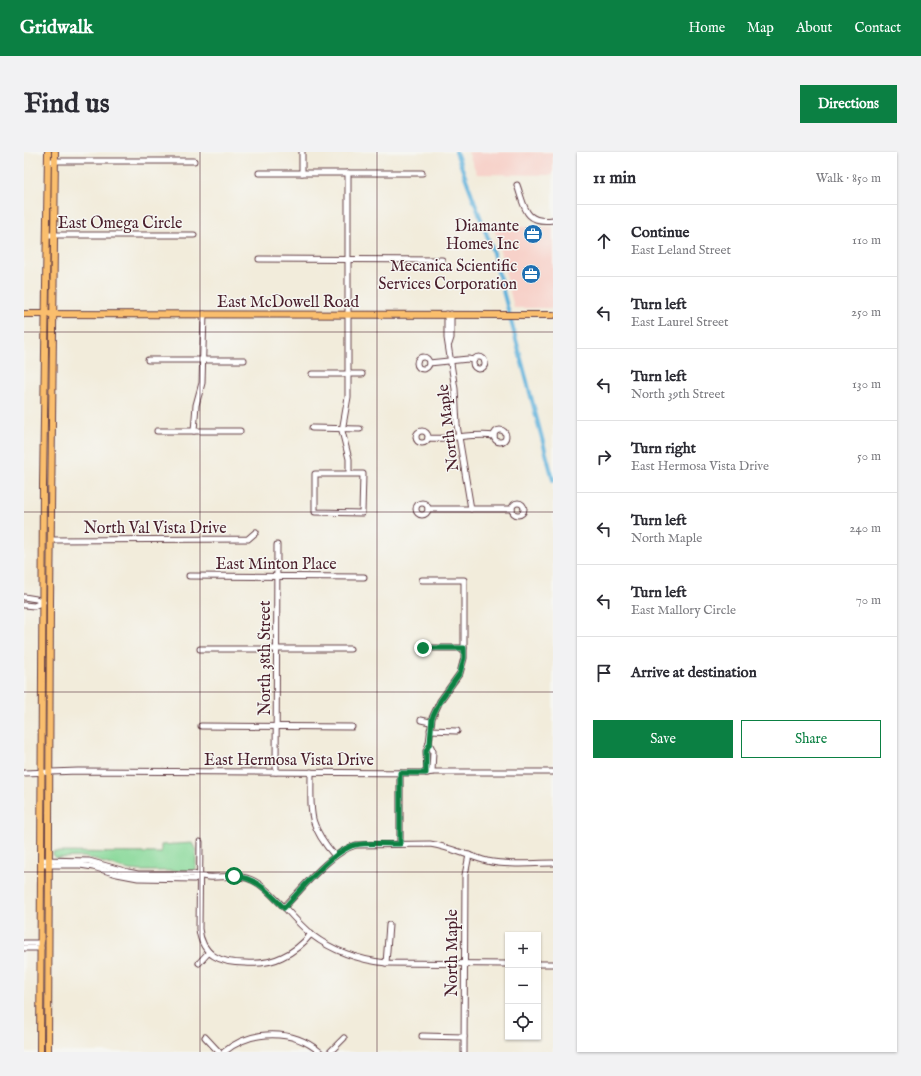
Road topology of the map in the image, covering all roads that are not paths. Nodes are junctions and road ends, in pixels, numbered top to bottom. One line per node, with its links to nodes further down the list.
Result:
1 (48, 152): 4 (main road)
2 (55, 152): 4 (main road)
3 (302, 152): 8 (street)
4 (51, 161): 5 (street); 12 (main road); 13 (main road)
5 (194, 161)
6 (348, 172): 8 (street); 9 (street); 16 (street)
7 (259, 173): 8 (street)
8 (302, 173)
9 (422, 173)
10 (517, 185): 11 (street)
11 (553, 220)
12 (47, 235): 13 (street, East Omega Circle); 19 (main road)
13 (54, 235): 14 (street, East Omega Circle); 20 (main road)
14 (194, 235)
15 (259, 259): 16 (street)
16 (348, 260): 17 (street); 22 (street)
17 (442, 260)
18 (24, 314): 19 (main road, East McDowell Road)
19 (45, 314): 20 (main road, East McDowell Road); 35 (main road)
20 (53, 314): 21 (main road, East McDowell Road); 34 (main road)
21 (204, 314): 22 (main road, East McDowell Road); 26 (street)
22 (348, 314): 23 (main road, East McDowell Road); 32 (street)
23 (449, 314): 24 (main road, East McDowell Road); 29 (street, North Maple)
24 (553, 315)
25 (148, 360): 26 (street)
26 (203, 360): 27 (street); 40 (street)
27 (244, 360)
28 (474, 360): 29 (street)
29 (451, 361): 30 (street); 43 (street, North Maple)
30 (429, 363)
31 (312, 374): 32 (street)
32 (348, 374): 33 (street); 37 (street)
33 (362, 374)
34 (52, 403): 35 (main road); 46 (main road)
35 (44, 404): 45 (main road)
36 (312, 428): 37 (street)
37 (343, 428): 38 (street); 47 (street)
38 (360, 429)
39 (157, 431): 40 (street)
40 (194, 431): 41 (street)
41 (240, 431)
42 (494, 436): 43 (street)
43 (459, 437): 44 (street); 49 (street, North Maple)
44 (428, 438)
45 (44, 455): 46 (main road); 51 (main road)
46 (52, 455): 52 (main road)
47 (349, 474): 47 (street)
48 (428, 509): 49 (street)
49 (471, 509): 50 (street)
50 (512, 509)
51 (43, 528): 52 (main road); 54 (main road)
52 (51, 528): 55 (main road)
53 (256, 532): 55 (street, North Val Vista Drive)
54 (43, 540): 55 (main road); 61 (main road)
55 (51, 540): 62 (main road)
56 (277, 545): 58 (street, North 38th Street)
57 (189, 576): 58 (street, East Minton Place)
58 (277, 576): 59 (street, East Minton Place); 74 (street, North 38th Street)
59 (364, 577)
60 (422, 580): 72 (street)
61 (43, 590): 62 (main road); 64 (main road)
62 (50, 590): 65 (main road)
63 (24, 598): 64 (street)
64 (43, 602): 65 (main road); 66 (street); 67 (main road)
65 (50, 602): 68 (main road)
66 (24, 605)
67 (42, 624): 68 (main road); 69 (main road)
68 (50, 624): 70 (main road)
69 (42, 644): 70 (main road); 76 (main road)
70 (50, 644): 77 (main road)
71 (423, 648): 72 (street)
72 (464, 648): 79 (street)
73 (200, 649): 74 (street)
74 (277, 649): 75 (street); 81 (street, North 38th Street)
75 (350, 649)
76 (42, 654): 77 (main road); 90 (main road)
77 (50, 654): 91 (main road)
78 (421, 720): 79 (street)
79 (430, 722): 83 (street)
80 (201, 726): 81 (street)
81 (276, 727): 82 (street); 85 (street, North 38th Street)
82 (352, 727)
83 (430, 730): 84 (street); 87 (street)
84 (457, 731)
85 (276, 772): 86 (street, East Hermosa Vista Drive); 91 (street, East Hermosa Vista Drive)
86 (311, 772): 92 (street, East Hermosa Vista Drive); 96 (street)
87 (429, 772): 88 (street, East Hermosa Vista Drive); 92 (street, East Hermosa Vista Drive)
88 (553, 772)
89 (24, 773): 90 (street, East Hermosa Vista Drive)
90 (42, 773): 91 (street, East Hermosa Vista Drive); 97 (main road)
91 (49, 773): 98 (main road)
92 (400, 773): 94 (street)
93 (200, 842): 100 (street)
94 (400, 844): 95 (street); 96 (street)
95 (469, 855): 99 (street); 109 (street, North Maple)
96 (334, 856): 101 (street)
97 (41, 862): 98 (street); 105 (main road)
98 (49, 862): 100 (street); 118 (main road)
99 (553, 863)
100 (200, 876): 101 (street); 106 (street)
101 (284, 908): 103 (street)
102 (389, 925): 108 (street)
103 (311, 934): 106 (street); 108 (street)
104 (25, 946): 105 (street)
105 (41, 946): 117 (main road)
106 (209, 952): 107 (street)
107 (199, 963)
108 (386, 963): 109 (street)
109 (464, 964): 110 (street); 115 (street, North Maple)
110 (505, 964)
111 (541, 964): 112 (street)
112 (553, 964)
113 (422, 1036): 115 (street)
114 (205, 1037): 119 (street)
115 (464, 1037): 123 (street, North Maple)
116 (344, 1038): 122 (street)
117 (40, 1052)
118 (48, 1052)
119 (219, 1052)
120 (224, 1052): 121 (street)
121 (320, 1052)
122 (330, 1052)
123 (464, 1052)

